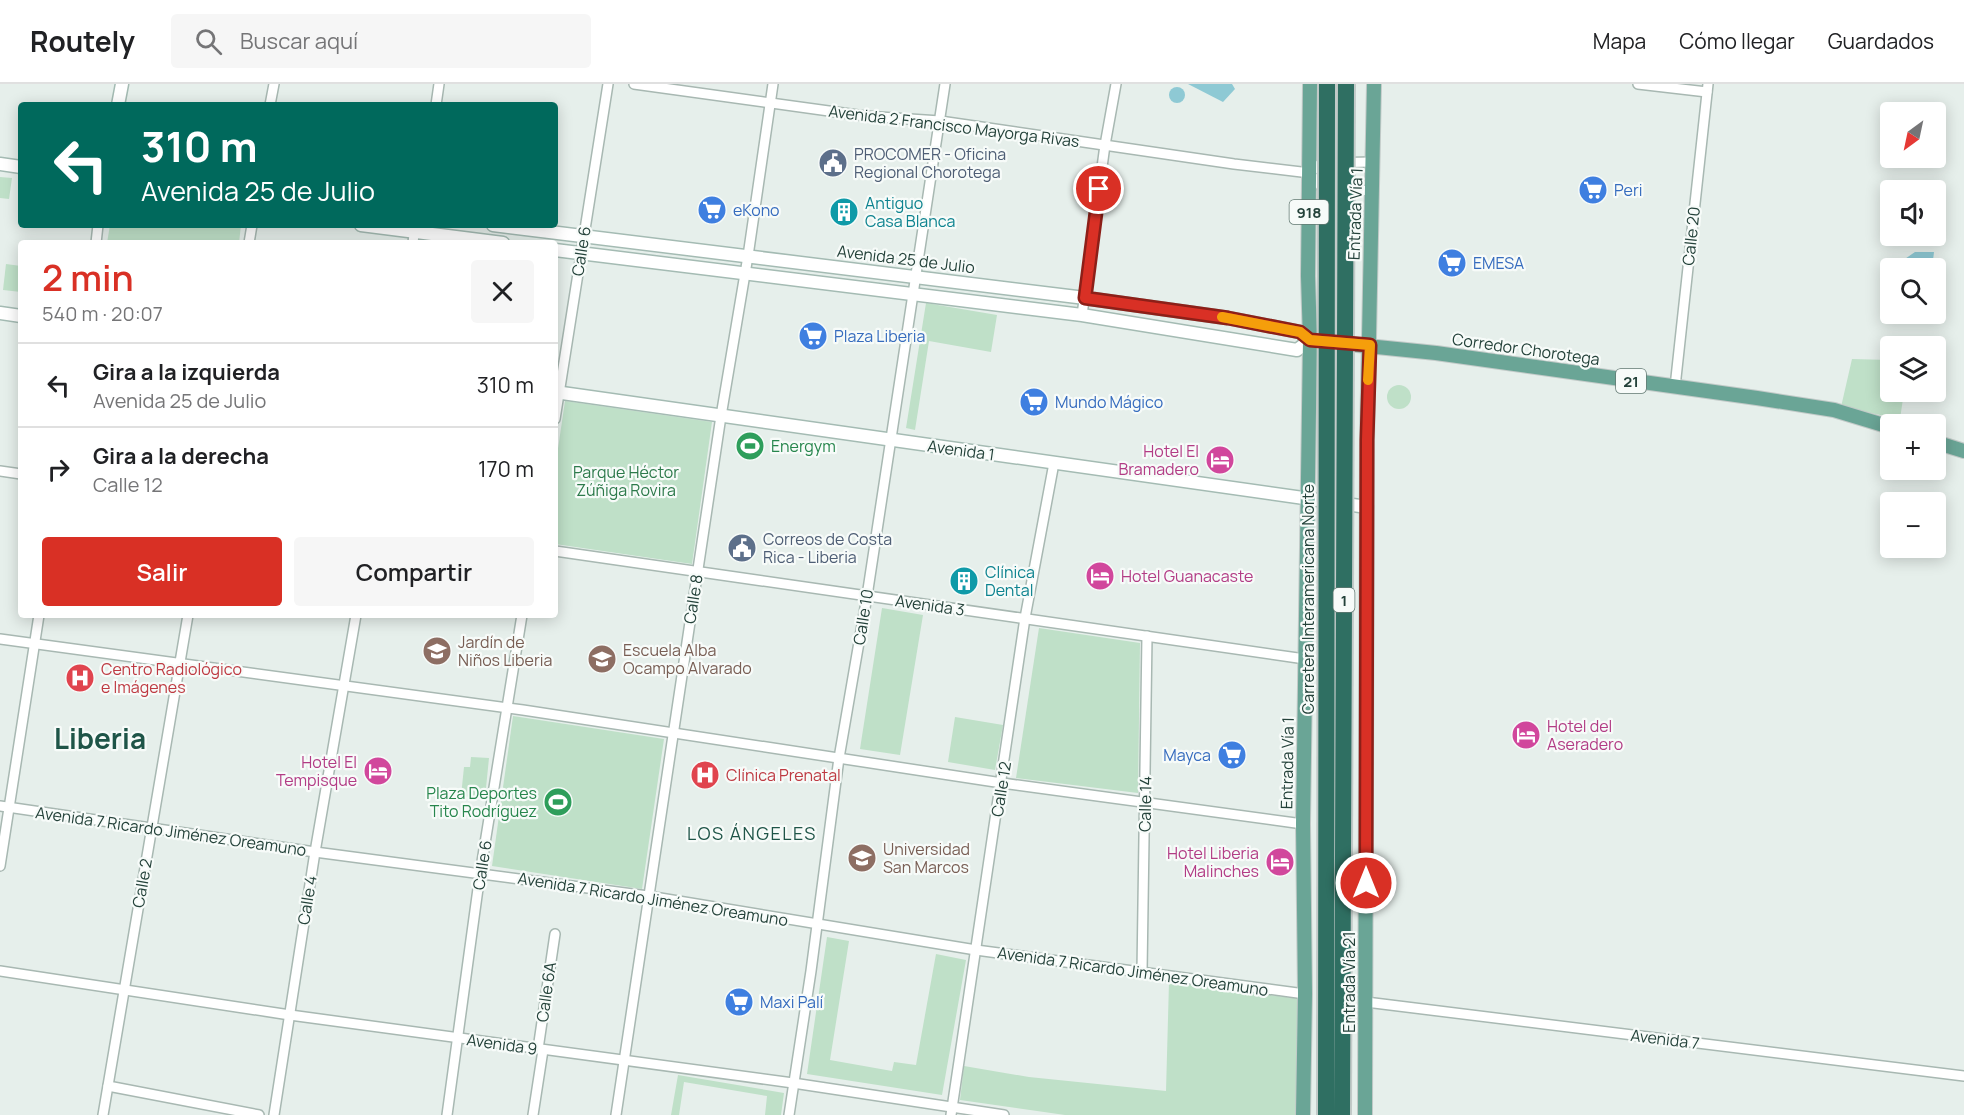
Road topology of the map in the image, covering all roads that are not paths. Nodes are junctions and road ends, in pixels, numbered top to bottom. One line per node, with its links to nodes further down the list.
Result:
1 (122, 84): 15 (street)
2 (274, 84): 16 (street)
3 (439, 84): 17 (street)
4 (608, 84): 29 (street, Calle 6)
5 (634, 84): 18 (street, Avenida 2 Francisco Mayorga Rivas)
6 (773, 84): 18 (street, Calle 8)
7 (945, 84): 19 (street, Calle 10)
8 (1116, 84): 20 (street)
9 (1310, 84): 24 (main road, 918)
10 (1327, 84): 107 (highway, Carretera Interamericana Norte / 1, bridge)
11 (1346, 84): 108 (highway, 1, bridge)
12 (1374, 84): 21 (main road, Entrada Vía 1)
13 (1638, 84): 14 (street)
14 (1707, 88): 44 (street, Calle 20)
15 (119, 102)
16 (271, 102)
17 (436, 102)
18 (771, 103): 19 (street, Avenida 2 Francisco Mayorga Rivas); 33 (street, Calle 8)
19 (940, 121): 20 (street, Avenida 2 Francisco Mayorga Rivas); 35 (street, Calle 10)
20 (1105, 145): 24 (street, Avenida 2 Francisco Mayorga Rivas); 37 (street)
21 (1373, 162): 24 (street); 25 (main road, Entrada Vía 1)
22 (0, 164): 23 (street)
23 (18, 167)
24 (1310, 173): 25 (street); 41 (main road, 918)
25 (1373, 191): 42 (main road, Entrada Vía 1)
26 (382, 228): 28 (street)
27 (518, 228): 29 (street, Avenida 25 de Julio)
28 (414, 233): 30 (street)
29 (583, 236): 32 (street, Calle 6); 33 (street, Avenida 25 de Julio)
30 (476, 240)
31 (558, 249): 32 (street, Avenida 25 de Julio)
32 (580, 253): 34 (street, Avenida 25 de Julio); 43 (street, Calle 6)
33 (748, 256): 34 (street, Calle 8); 35 (street, Avenida 25 de Julio)
34 (746, 273): 36 (street, Avenida 25 de Julio); 46 (street, Calle 8)
35 (916, 277): 36 (street, Calle 10); 37 (street, Avenida 25 de Julio)
36 (914, 294): 39 (street, Avenida 25 de Julio); 48 (street, Calle 10)
37 (1085, 298): 39 (street); 41 (street, Avenida 25 de Julio)
38 (0, 313): 40 (street)
39 (1082, 315): 41 (street, Avenida 25 de Julio)
40 (18, 316)
41 (1310, 340): 42 (main road, Avenida 25 de Julio); 54 (main road, Entrada Vía 1)
42 (1370, 345): 44 (main road, Corredor Chorotega / 21); 55 (main road, Entrada Vía 21)
43 (558, 386)
44 (1675, 387): 47 (main road, Corredor Chorotega / 21)
45 (558, 392): 46 (street, Avenida 1)
46 (721, 416): 48 (street, Avenida 1); 57 (street, Calle 8)
47 (1880, 424)
48 (891, 440): 51 (street, Avenida 1); 58 (street, Calle 10)
49 (1946, 445): 50 (main road)
50 (1964, 451)
51 (1054, 463): 54 (street, Avenida 1); 63 (street, Calle 12)
52 (0, 471): 53 (street)
53 (18, 474)
54 (1308, 499): 55 (street, Avenida 1); 67 (main road, Entrada Vía 1)
55 (1367, 507): 89 (main road, Entrada Vía 21)
56 (558, 551): 57 (street, Avenida 3)
57 (697, 571): 58 (street, Avenida 3); 71 (street, Calle 8)
58 (867, 596): 63 (street, Avenida 3); 72 (street, Calle 10)
59 (38, 618): 66 (street)
60 (188, 618): 68 (street, Calle 2)
61 (356, 618): 69 (street, Calle 4)
62 (522, 618): 70 (street, Calle 6)
63 (1026, 618): 64 (street, Avenida 3); 73 (street, Calle 12)
64 (1147, 636): 67 (street, Avenida 3); 74 (street, Calle 14)
65 (0, 639): 66 (street)
66 (34, 644): 68 (street); 75 (street)
67 (1305, 659): 76 (main road, Entrada Vía 1)
68 (180, 663): 69 (street); 77 (street, Calle 2)
69 (345, 686): 70 (street); 78 (street, Calle 4)
70 (507, 709): 71 (street); 80 (street, Calle 6)
71 (673, 732): 72 (street); 81 (street, Calle 8)
72 (839, 758): 73 (street); 82 (street, Calle 10)
73 (1002, 783): 74 (street); 84 (street, Calle 12)
74 (1145, 802): 76 (street); 86 (street, Calle 14)
75 (4, 807): 77 (street, Avenida 7 Ricardo Jiménez Oreamuno); 79 (street)
76 (1303, 824): 88 (main road, Entrada Vía 1)
77 (152, 829): 78 (street, Avenida 7 Ricardo Jiménez Oreamuno); 87 (street, Calle 2)
78 (315, 852): 80 (street, Avenida 7 Ricardo Jiménez Oreamuno); 90 (street, Calle 4)
79 (0, 866)
80 (480, 874): 81 (street, Avenida 7 Ricardo Jiménez Oreamuno); 91 (street, Calle 6)
81 (648, 896): 82 (street, Avenida 7 Ricardo Jiménez Oreamuno); 93 (street, Calle 8)
82 (817, 924): 84 (street, Avenida 7 Ricardo Jiménez Oreamuno); 95 (street, Calle 10)
83 (555, 934): 92 (street, Calle 6A)
84 (976, 950): 86 (street, Avenida 7 Ricardo Jiménez Oreamuno); 97 (street, Calle 12)
85 (0, 971): 87 (street, Avenida 9)
86 (1142, 972): 88 (street, Avenida 7 Ricardo Jiménez Oreamuno)
87 (124, 989): 90 (street, Avenida 9); 96 (street, Calle 2)
88 (1305, 994): 106 (main road, Entrada Vía 1)
89 (1366, 1002): 94 (street, Avenida 7); 109 (main road, Entrada Vía 21)
90 (290, 1015): 91 (street, Avenida 9); 100 (street, Calle 4)
91 (457, 1037): 92 (street, Avenida 9); 101 (street, Calle 6)
92 (541, 1049): 93 (street, Avenida 9); 102 (street, Calle 6A)
93 (624, 1059): 95 (street, Avenida 9); 103 (street, Calle 8)
94 (1964, 1076)
95 (793, 1083): 97 (street, Avenida 9); 104 (street, Calle 10)
96 (108, 1086): 98 (street, Calle 2); 99 (street)
97 (952, 1110): 105 (street, Avenida 9)
98 (103, 1115)
99 (259, 1115)
100 (274, 1115)
101 (447, 1115)
102 (533, 1115)
103 (616, 1115)
104 (789, 1115)
105 (1004, 1115)
106 (1303, 1115)
107 (1326, 1115)
108 (1342, 1115)
109 (1365, 1115)

